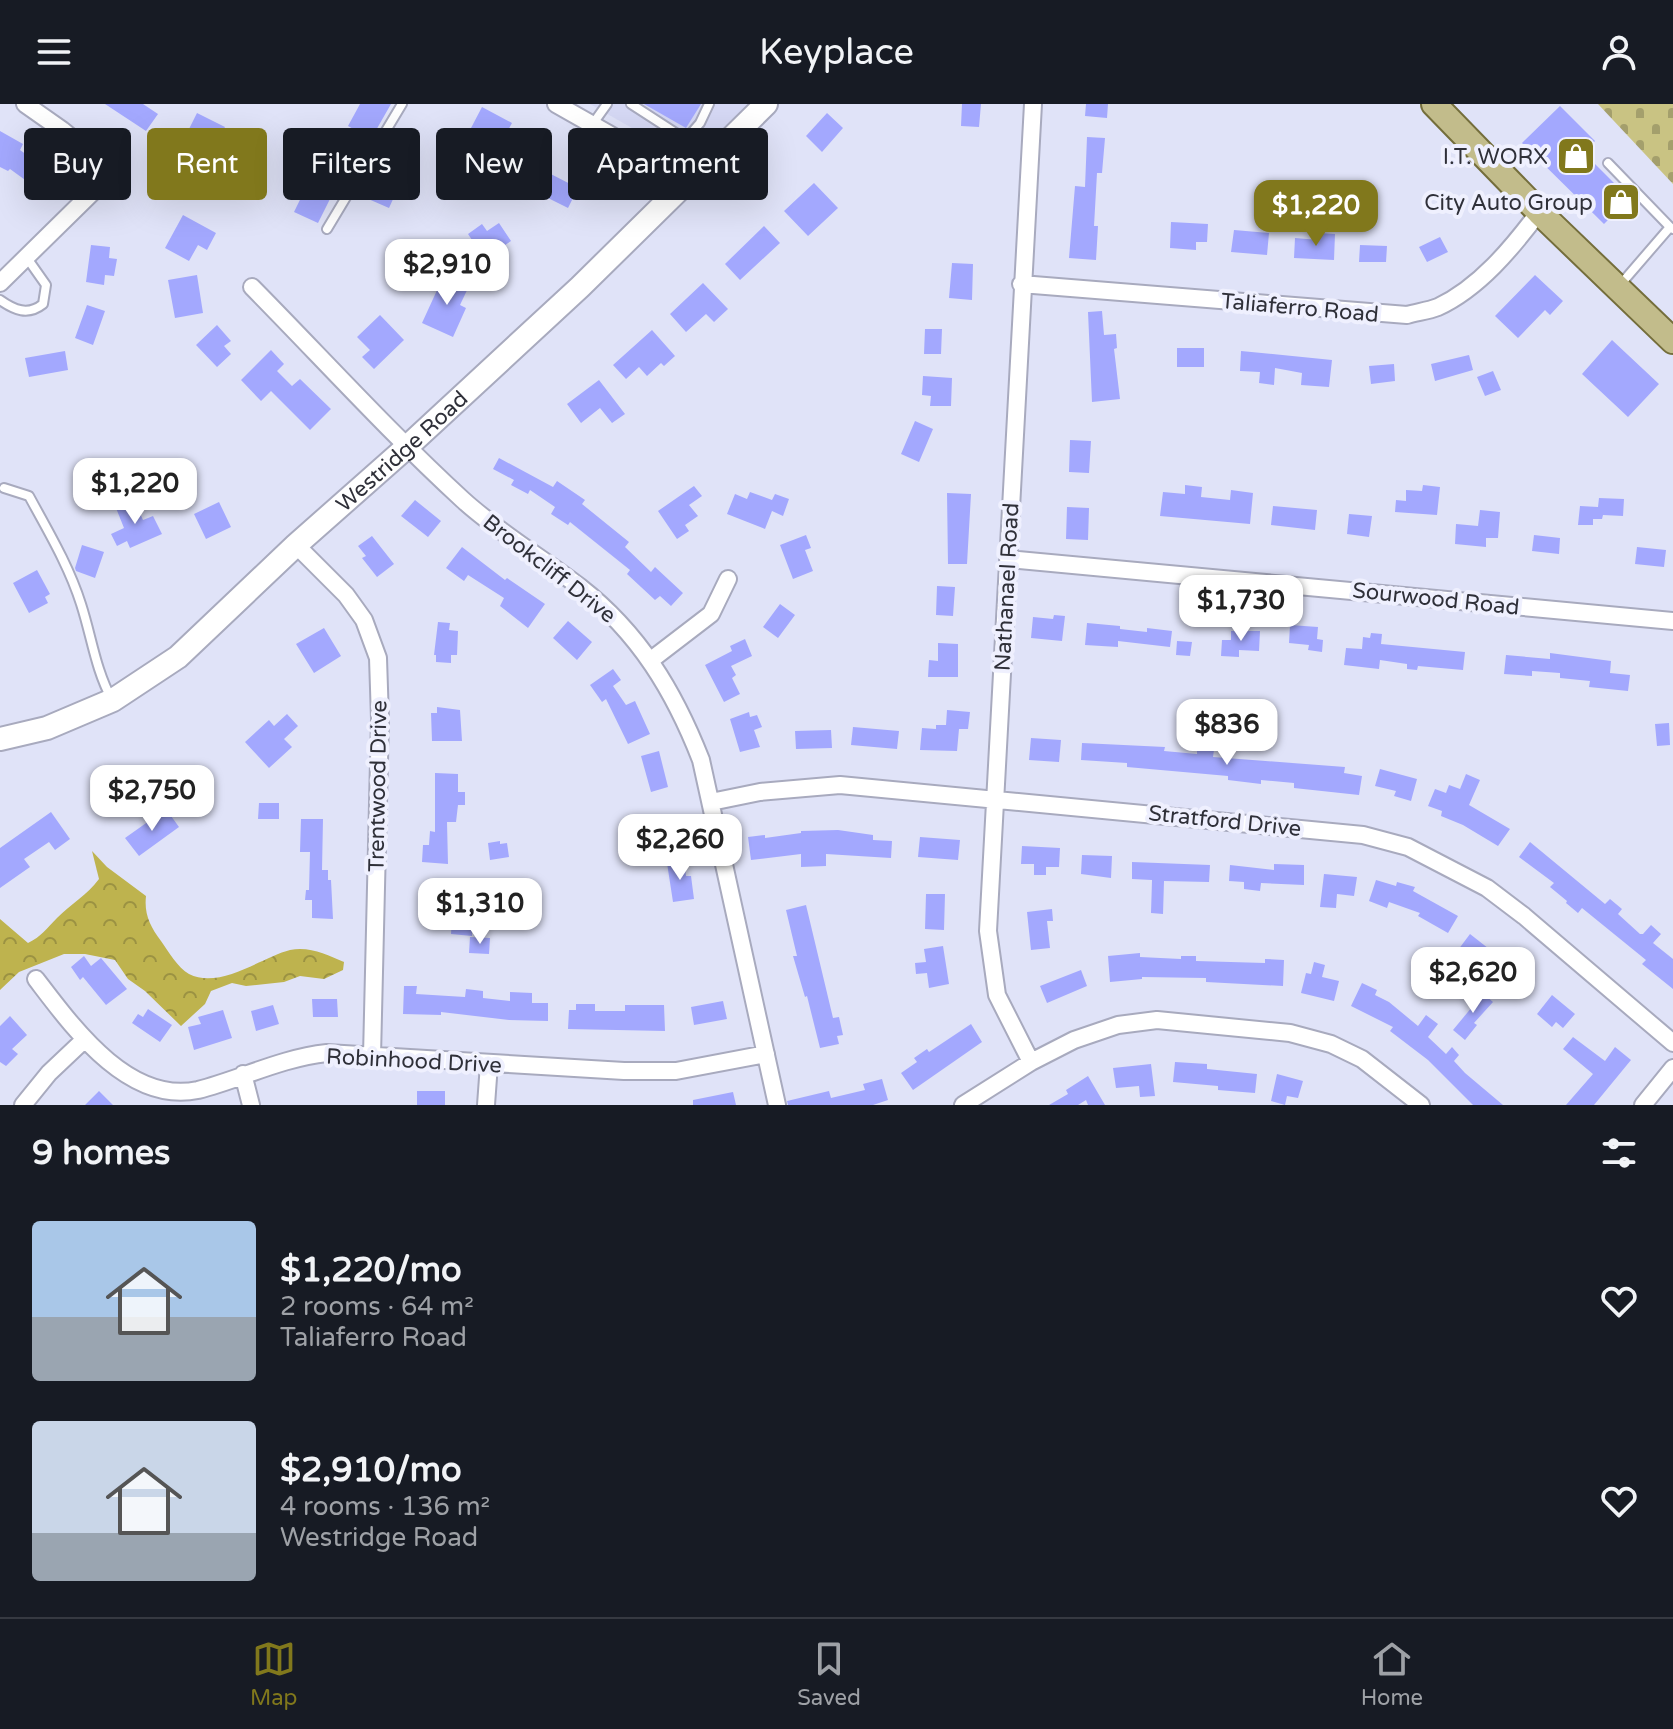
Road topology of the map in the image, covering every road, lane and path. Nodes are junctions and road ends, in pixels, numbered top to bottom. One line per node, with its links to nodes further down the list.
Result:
1 (25, 104): 18 (street)
2 (402, 104): 17 (lane)
3 (556, 104): 10 (street)
4 (607, 104): 10 (lane)
5 (631, 104): 9 (lane)
6 (766, 104): 12 (main road, Westridge Road)
7 (1033, 104): 20 (street, Nathanael Road)
8 (1434, 104): 15 (main road)
9 (707, 105)
10 (592, 125): 11 (street)
11 (597, 128)
12 (742, 128)
13 (1608, 163): 16 (lane)
14 (669, 200): 25 (main road, Westridge Road)
15 (1539, 212): 20 (street, Taliaferro Road); 22 (main road)
16 (1672, 228): 22 (lane)
17 (327, 229)
18 (27, 258): 19 (street); 23 (lane)
19 (0, 283)
20 (1021, 284): 28 (street, Nathanael Road)
21 (252, 287): 25 (street, Brookcliff Drive)
22 (1617, 289): 24 (main road)
23 (0, 300)
24 (1673, 341)
25 (408, 446): 27 (main road, Westridge Road); 31 (street, Brookcliff Drive)
26 (4, 488): 32 (lane)
27 (296, 545): 32 (main road, Westridge Road); 40 (street, Trentwood Drive)
28 (1008, 559): 30 (street, Sourwood Road); 34 (street, Nathanael Road)
29 (728, 579): 31 (street)
30 (1673, 621)
31 (651, 660): 35 (street, Brookcliff Drive)
32 (113, 700): 33 (main road, Westridge Road)
33 (0, 739)
34 (995, 799): 35 (street, Stratford Drive); 38 (street, Stratford Drive); 41 (street, Nathanael Road)
35 (711, 802): 39 (street, Brookcliff Drive)
36 (36, 979): 37 (street, Robinhood Drive)
37 (85, 1039): 44 (street, Robinhood Drive); 45 (street)
38 (1673, 1043)
39 (766, 1054): 42 (street, Robinhood Drive); 48 (street, Brookcliff Drive)
40 (372, 1056): 42 (street, Robinhood Drive); 44 (street, Robinhood Drive)
41 (1031, 1062): 49 (street); 50 (street)
42 (489, 1064): 47 (street)
43 (1673, 1068): 51 (street)
44 (243, 1074): 46 (street)
45 (23, 1105)
46 (251, 1105)
47 (486, 1105)
48 (777, 1105)
49 (963, 1105)
50 (1421, 1105)
51 (1643, 1105)

